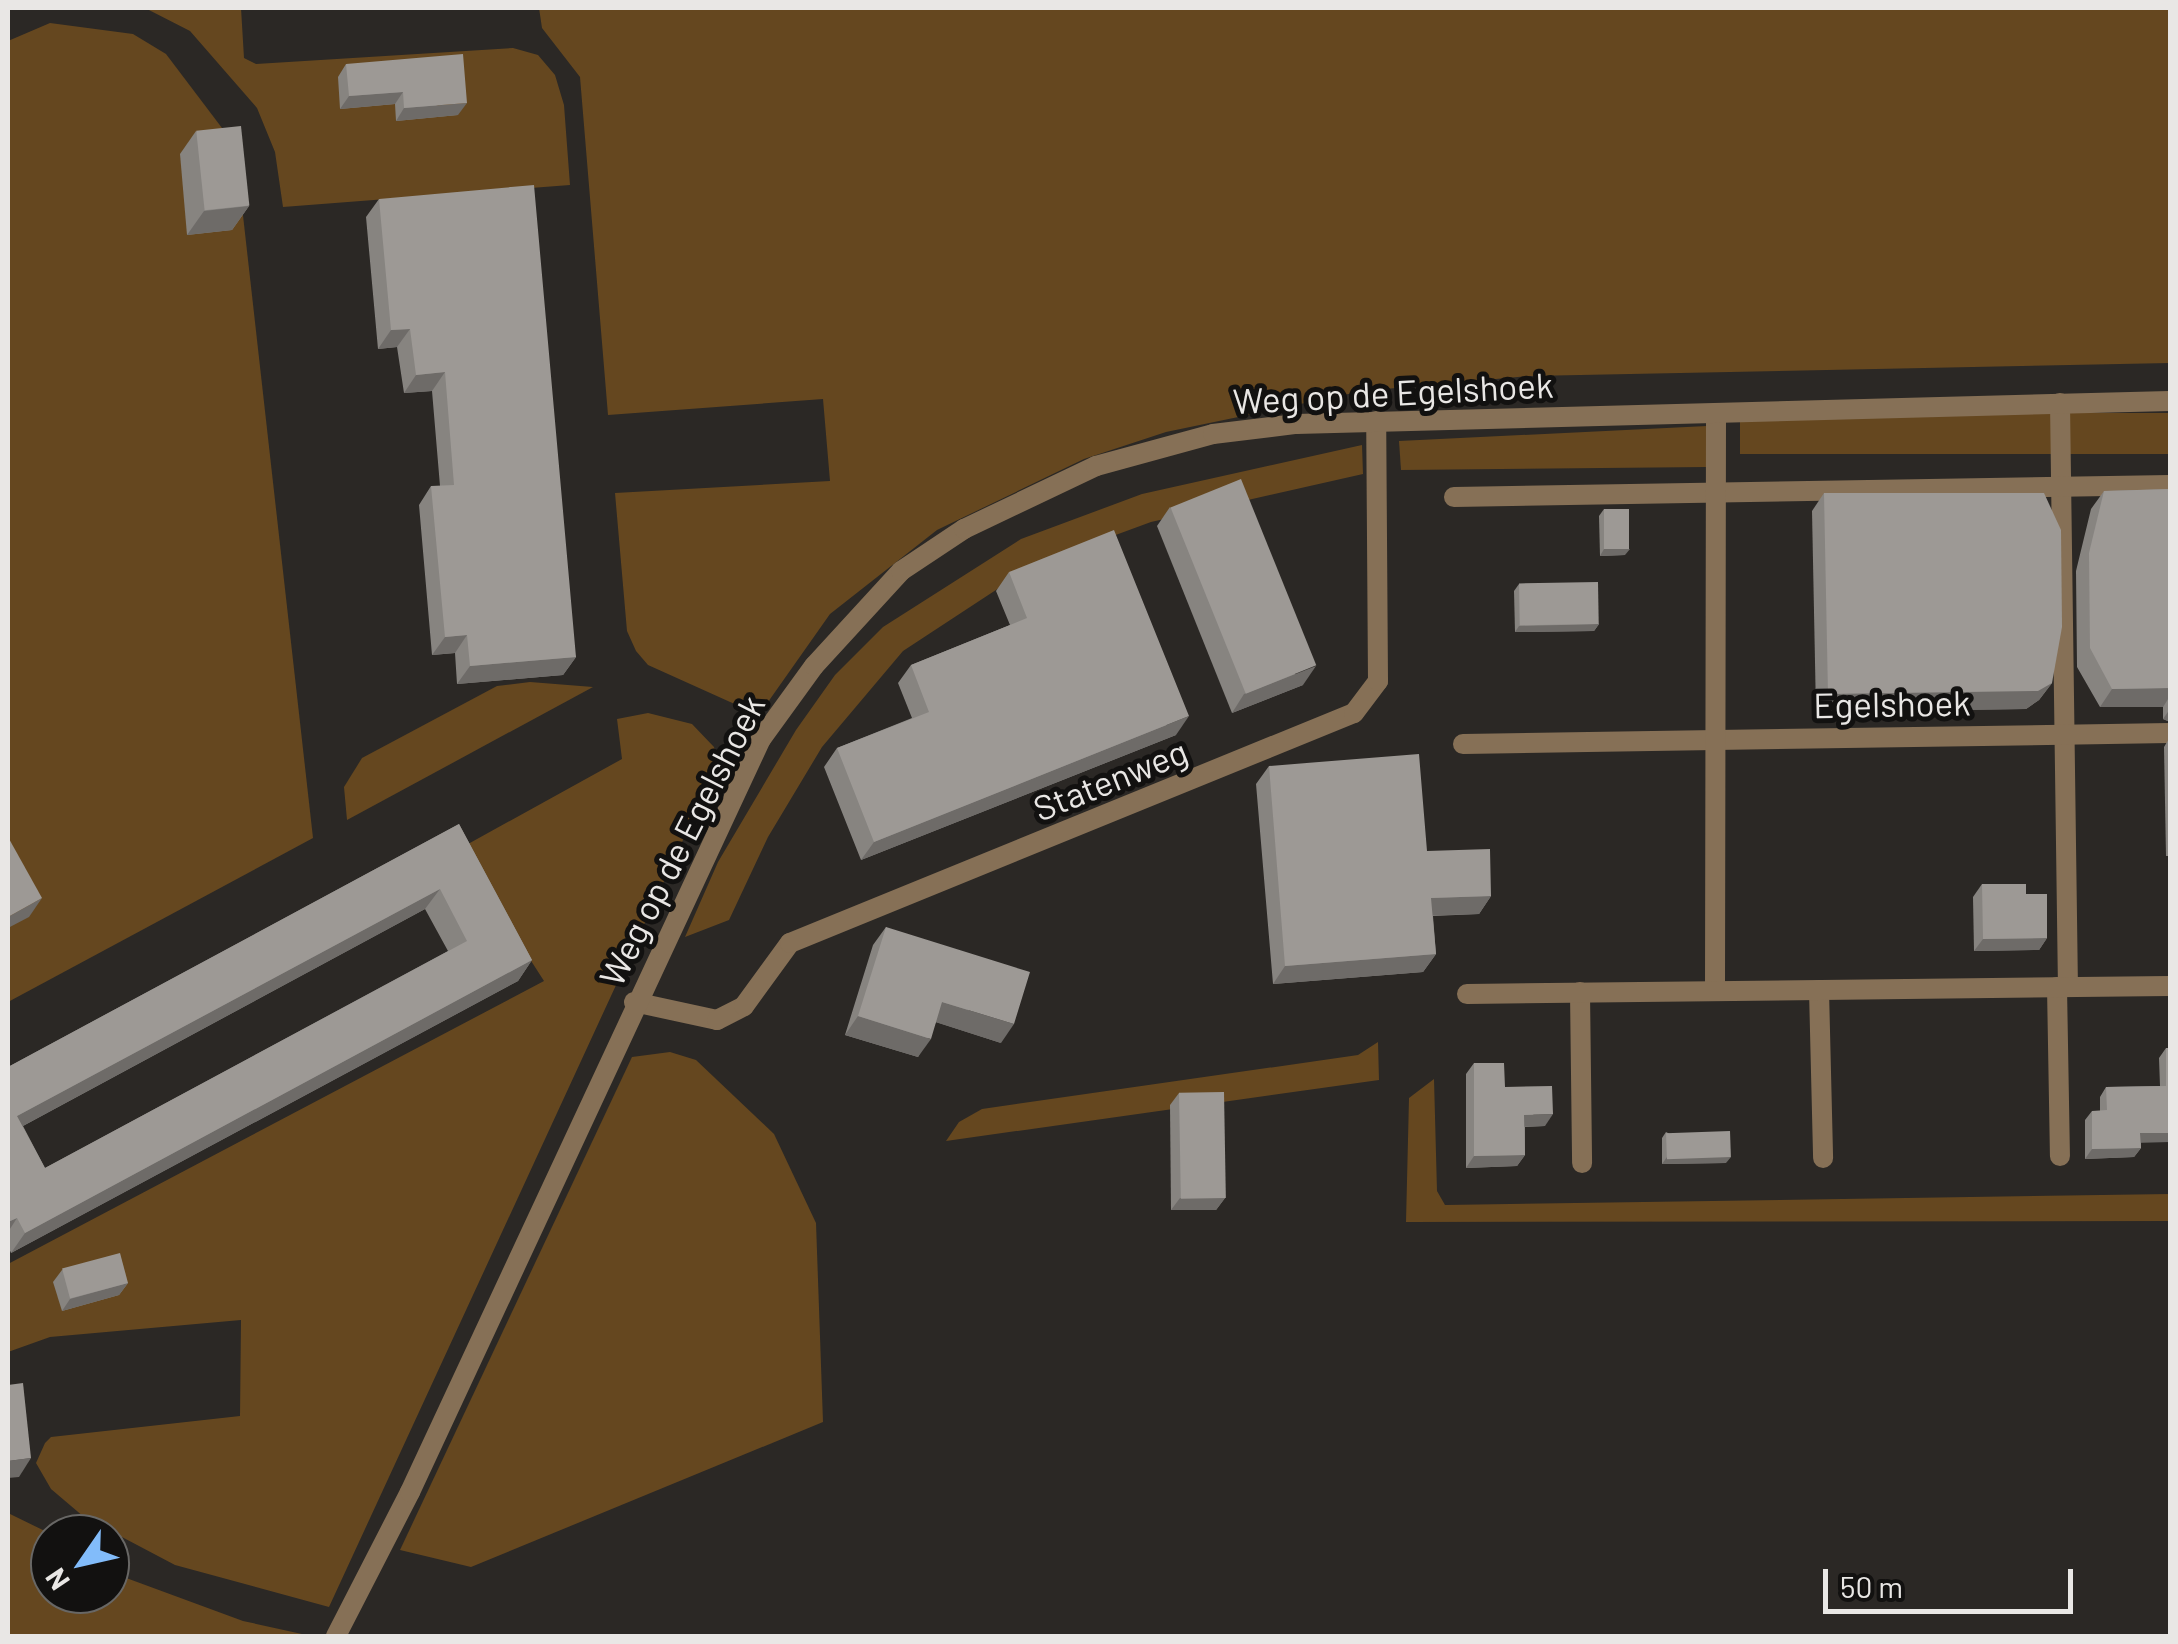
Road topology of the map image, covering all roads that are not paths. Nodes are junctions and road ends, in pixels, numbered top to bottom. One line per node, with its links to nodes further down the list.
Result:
1 (2170, 400): 2 (street, Weg op de Egelshoek)
2 (2060, 404): 3 (street, Weg op de Egelshoek); 6 (street)
3 (1716, 413): 4 (street, Weg op de Egelshoek); 7 (street)
4 (1376, 421): 19 (street, Weg op de Egelshoek); 19 (street, Statenweg)
5 (2170, 485): 6 (street)
6 (2062, 487): 7 (street); 9 (street)
7 (1717, 494): 8 (street); 11 (street)
8 (1454, 497)
9 (2069, 732): 10 (street, Egelshoek); 11 (street, Egelshoek); 14 (street)
10 (2170, 734)
11 (1716, 739): 12 (street, Egelshoek); 16 (street)
12 (1463, 744)
13 (2170, 986): 14 (street)
14 (2062, 987): 15 (street); 20 (street)
15 (1819, 990): 16 (street); 21 (street)
16 (1715, 991): 17 (street)
17 (1580, 992): 18 (street); 22 (street)
18 (1467, 994)
19 (634, 1002): 23 (street, Weg op de Egelshoek)
20 (2060, 1156)
21 (1823, 1158)
22 (1582, 1163)
23 (336, 1636)

